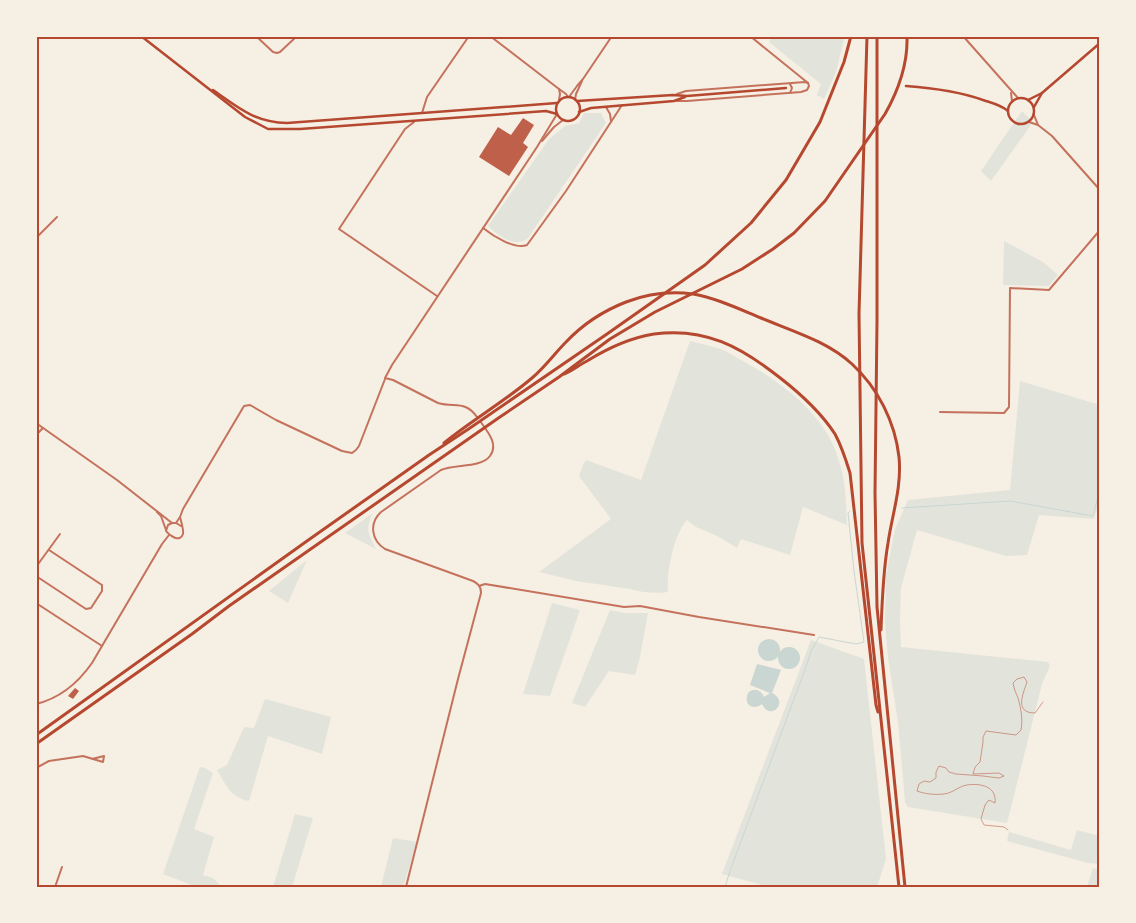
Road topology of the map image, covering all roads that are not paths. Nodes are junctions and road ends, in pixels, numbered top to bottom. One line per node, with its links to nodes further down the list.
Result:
1 (141, 36): 14 (main road)
2 (256, 36): 3 (street)
3 (297, 36)
4 (469, 36): 40 (street)
5 (490, 36): 20 (street)
6 (612, 36): 15 (street)
7 (750, 36): 16 (street)
8 (851, 36): 57 (highway)
9 (867, 36): 80 (highway)
10 (877, 36): 78 (highway)
11 (907, 36): 55 (highway)
12 (963, 36): 21 (street)
13 (1100, 43): 23 (main road)
14 (190, 74): 40 (main road); 43 (main road)
15 (583, 79): 26 (street); 29 (street)
16 (808, 83): 17 (street); 22 (street)
17 (789, 84): 22 (street); 24 (street)
18 (906, 86): 33 (main road)
19 (786, 88): 25 (main road)
20 (559, 89): 26 (street); 32 (street)
21 (1010, 90): 27 (street); 31 (street)
22 (790, 93): 30 (street)
23 (1042, 93): 28 (main road); 37 (main road)
24 (673, 95): 25 (main road); 29 (main road)
25 (687, 96): 30 (main road)
26 (569, 97): 29 (main road); 32 (main road)
27 (1018, 98): 28 (main road); 31 (main road)
28 (1028, 100): 37 (main road)
29 (576, 101): 39 (main road)
30 (674, 101): 34 (main road)
31 (1012, 101): 35 (main road)
32 (558, 102): 40 (main road); 41 (main road)
33 (998, 104): 35 (main road); 38 (main road)
34 (622, 105): 36 (main road); 45 (street)
35 (1009, 105): 38 (main road)
36 (606, 107): 39 (main road); 45 (street)
37 (1034, 107): 42 (main road)
38 (1008, 111): 46 (main road)
39 (579, 112): 44 (main road)
40 (422, 113)
41 (557, 114): 43 (main road); 44 (main road); 48 (street)
42 (1034, 115): 46 (main road); 47 (street)
43 (416, 120): 54 (street)
44 (563, 120): 48 (street)
45 (611, 121): 51 (street)
46 (1030, 122): 47 (street)
47 (1038, 125): 49 (street)
48 (537, 147): 51 (street)
49 (1100, 190)
50 (56, 217): 53 (street)
51 (483, 228): 54 (street)
52 (1100, 230): 58 (street)
53 (36, 238)
54 (437, 297): 56 (street)
55 (559, 377): 80 (highway); 82 (highway)
56 (385, 378): 63 (street); 74 (street)
57 (493, 410): 78 (highway); 81 (highway)
58 (940, 412)
59 (36, 423): 60 (street)
60 (43, 428): 61 (street); 62 (street)
61 (36, 436)
62 (152, 507): 64 (street); 67 (street)
63 (180, 517): 65 (street); 66 (street)
64 (172, 523): 65 (street); 67 (street)
65 (176, 523): 66 (street)
66 (181, 526): 69 (street)
67 (166, 531): 69 (street); 70 (street)
68 (60, 534): 71 (street)
69 (169, 535): 70 (street)
70 (162, 544): 77 (street)
71 (48, 550): 72 (street); 73 (street)
72 (36, 567)
73 (36, 576)
74 (480, 586): 76 (street); 87 (street)
75 (36, 603): 77 (street)
76 (814, 635)
77 (102, 646): 79 (street)
78 (881, 646): 89 (highway)
79 (36, 704)
80 (881, 722): 88 (highway)
81 (36, 736)
82 (36, 744)
83 (92, 759): 84 (street)
84 (36, 768)
85 (62, 867): 86 (street)
86 (55, 887)
87 (406, 887)
88 (899, 887)
89 (905, 887)

